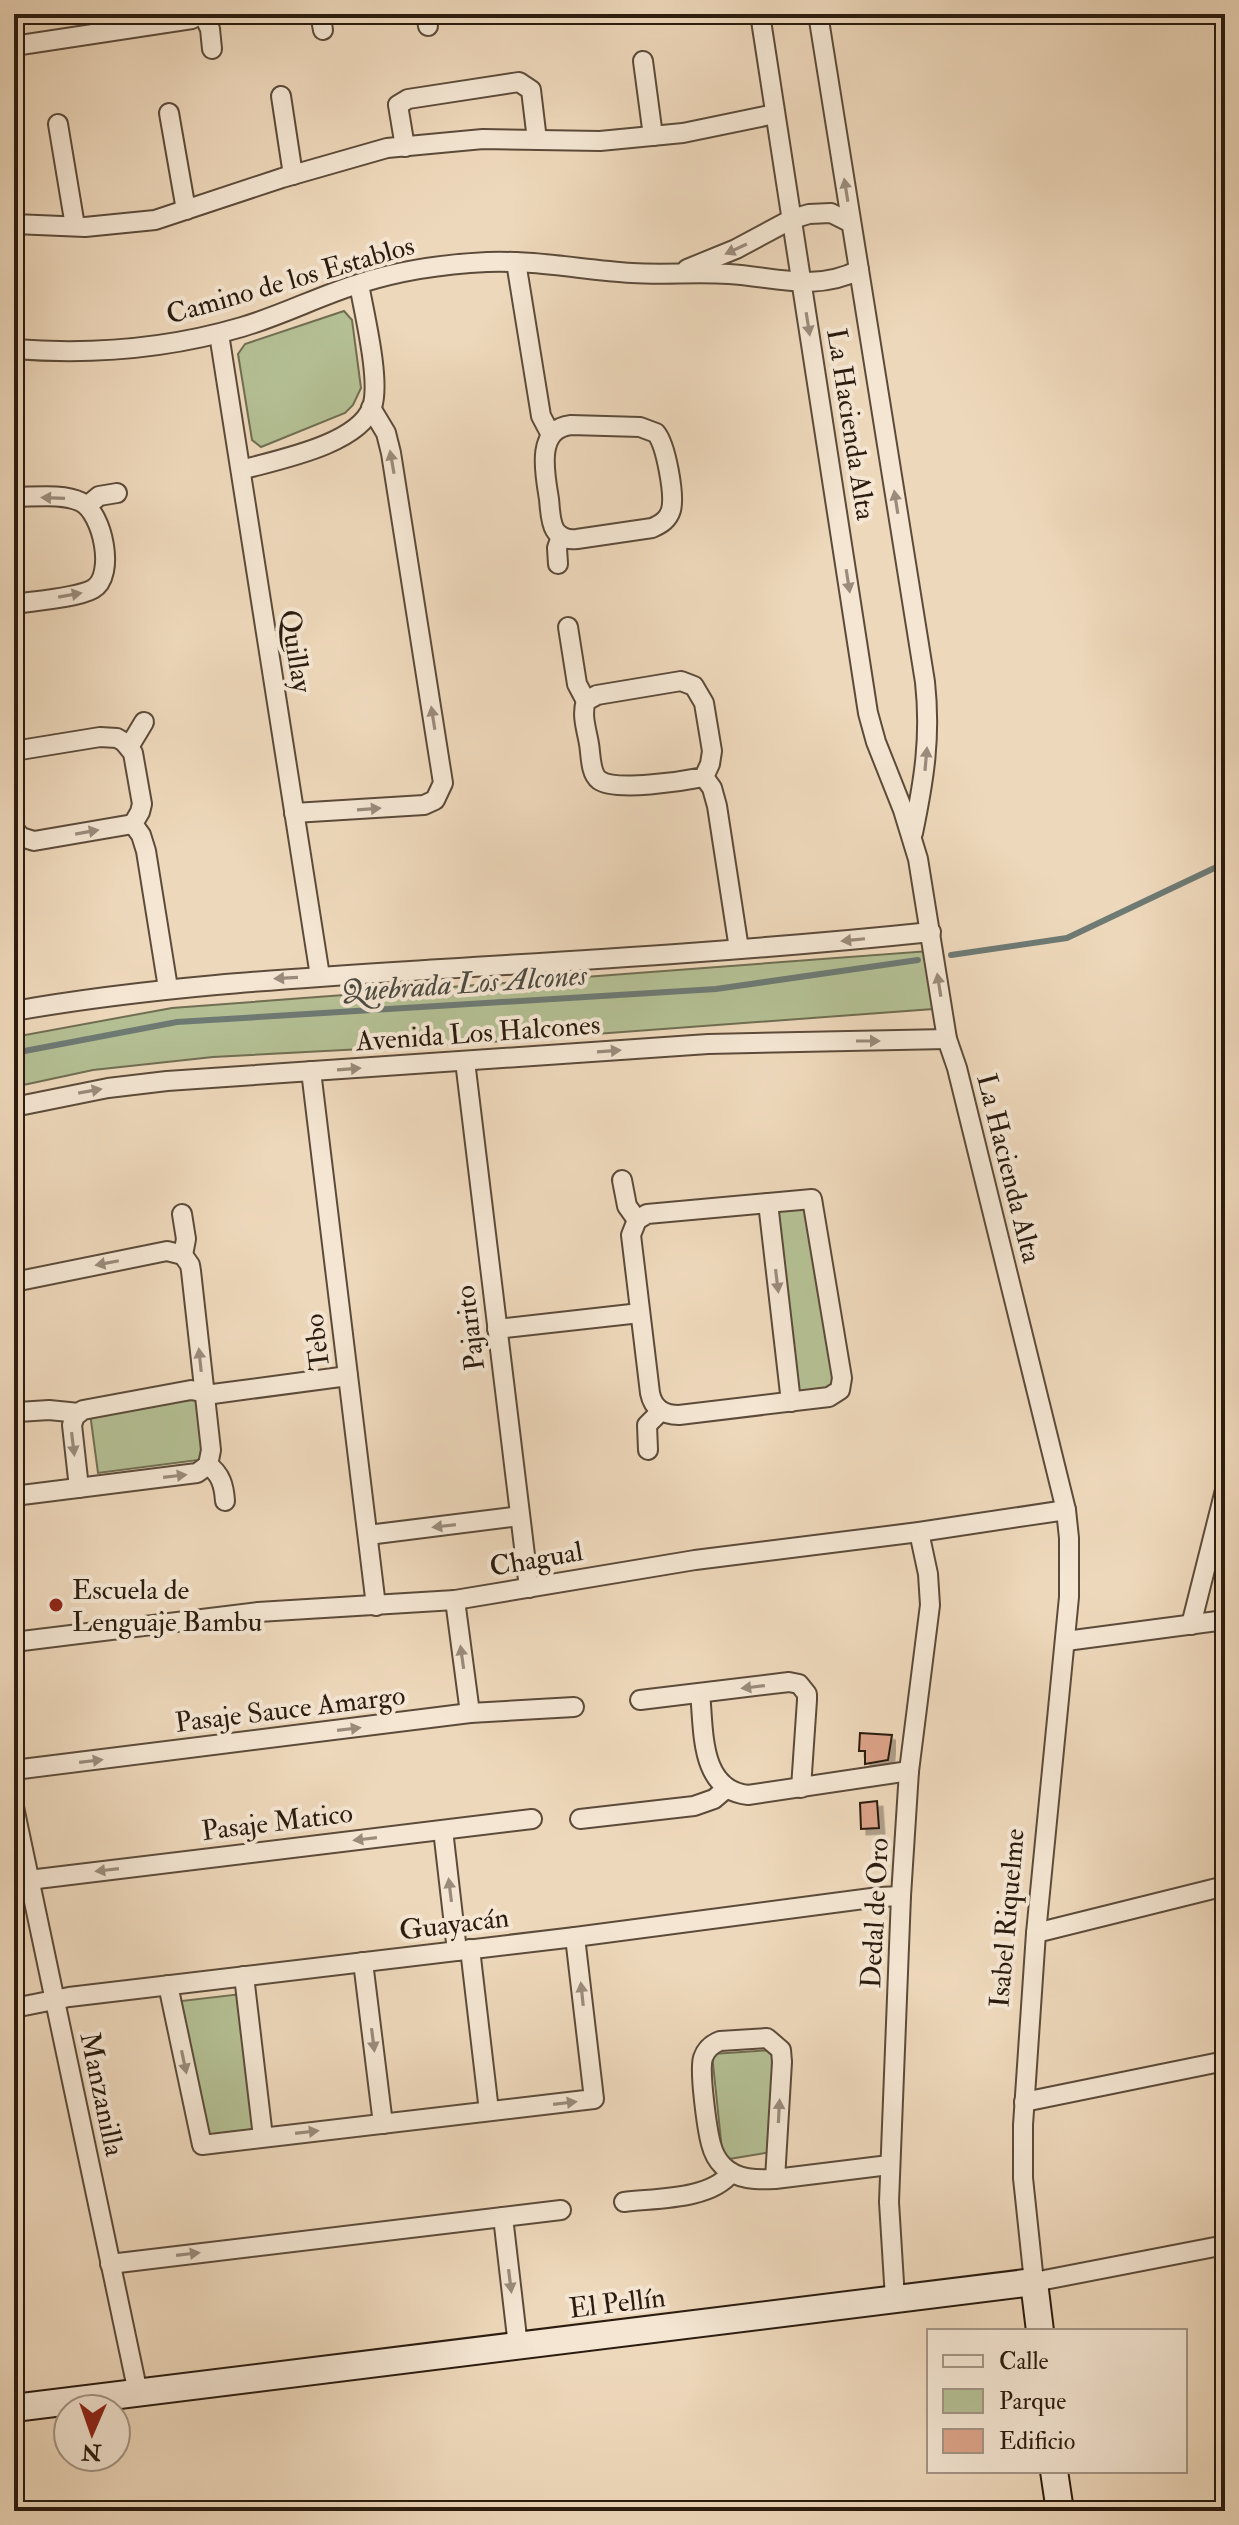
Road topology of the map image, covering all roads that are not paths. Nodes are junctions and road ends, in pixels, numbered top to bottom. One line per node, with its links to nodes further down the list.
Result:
1 (202, 14): 4 (street); 5 (street)
2 (760, 14): 9 (street, La Hacienda Alta)
3 (818, 14): 17 (street, La Hacienda Alta, one-way to 3)
4 (14, 46)
5 (212, 49)
6 (643, 61): 11 (street)
7 (281, 96): 14 (street)
8 (169, 113): 15 (street)
9 (775, 114): 11 (street); 16 (street, La Hacienda Alta)
10 (58, 124): 19 (street)
11 (653, 136): 12 (street)
12 (537, 140): 13 (street); 13 (street)
13 (405, 147): 14 (street)
14 (293, 175): 15 (street)
15 (186, 210): 19 (street)
16 (792, 219): 17 (street, Camino de los Establos); 22 (street, Camino de los Establos, one-way to 22); 23 (street, La Hacienda Alta)
17 (851, 223): 21 (street, La Hacienda Alta)
18 (14, 224): 19 (street)
19 (75, 226)
20 (516, 262): 22 (street, Camino de los Establos); 24 (street, Camino de los Establos); 28 (street)
21 (859, 270): 23 (street, Camino de los Establos); 45 (street, La Hacienda Alta, one-way to 21)
22 (677, 272): 23 (street, Camino de los Establos)
23 (802, 283): 45 (street, La Hacienda Alta, one-way to 45)
24 (359, 284): 25 (street, Camino de los Establos); 27 (street)
25 (219, 334): 26 (street, Camino de los Establos); 29 (street, Quillay)
26 (14, 349)
27 (371, 408): 29 (street); 42 (street, one-way to 27)
28 (551, 435): 33 (street); 33 (street)
29 (241, 470): 42 (street, Quillay)
30 (117, 493): 32 (street)
31 (14, 497): 32 (street, one-way to 31)
32 (87, 506): 35 (street, one-way to 32)
33 (561, 536): 34 (street)
34 (558, 564)
35 (14, 604)
36 (568, 627): 37 (street)
37 (586, 701): 41 (street); 41 (street)
38 (144, 722): 39 (street)
39 (129, 747): 40 (street); 43 (street)
40 (14, 751)
41 (704, 777): 47 (street)
42 (294, 813): 48 (street, Quillay)
43 (133, 824): 44 (street, one-way to 43); 49 (street)
44 (14, 829)
45 (912, 836): 46 (street, La Hacienda Alta)
46 (931, 932): 47 (street, one-way to 47); 51 (street, La Hacienda Alta, one-way to 46)
47 (739, 949): 48 (street)
48 (320, 976): 49 (street, one-way to 49)
49 (168, 988): 50 (street)
50 (14, 1011)
51 (947, 1039): 52 (street, Avenida Los Halcones, one-way to 51); 75 (street, La Hacienda Alta)
52 (465, 1061): 53 (street, Avenida Los Halcones, one-way to 52); 62 (street, Pajarito)
53 (311, 1071): 54 (street, Avenida Los Halcones, one-way to 53); 63 (street, Tebo)
54 (14, 1107)
55 (622, 1180): 58 (street)
56 (768, 1203): 58 (street); 65 (street, one-way to 65); 65 (street)
57 (182, 1214): 59 (street)
58 (637, 1220): 61 (street)
59 (183, 1255): 60 (street, one-way to 60); 64 (street, one-way to 59)
60 (14, 1282)
61 (640, 1313): 62 (street); 66 (street)
62 (497, 1329): 76 (street, Pajarito)
63 (348, 1376): 64 (street); 78 (street, Tebo)
64 (204, 1392): 68 (street); 70 (street)
65 (791, 1402): 66 (street)
66 (661, 1411): 69 (street)
67 (18, 1412): 68 (street)
68 (79, 1413): 71 (street, one-way to 71)
69 (648, 1450)
70 (208, 1465): 71 (street, one-way to 70); 74 (street)
71 (79, 1488): 73 (street)
72 (1225, 1490): 83 (street)
73 (14, 1496)
74 (225, 1501)
75 (1066, 1510): 77 (street, Chagual); 84 (street, Isabel Riquelme)
76 (520, 1516): 78 (street, one-way to 78); 79 (street, Pajarito)
77 (919, 1532): 79 (street, Chagual); 91 (street, Dedal de Oro)
78 (368, 1535): 81 (street, Tebo)
79 (529, 1588): 80 (street, Chagual)
80 (455, 1600): 81 (street, Chagual); 89 (street, one-way to 80)
81 (376, 1606): 85 (street, Chagual)
82 (1225, 1620): 83 (street)
83 (1191, 1625): 84 (street)
84 (1066, 1641): 101 (street, Isabel Riquelme)
85 (14, 1642)
86 (700, 1693): 87 (street); 92 (street); 93 (street, one-way to 86)
87 (640, 1700)
88 (574, 1707): 89 (street, Pasaje Sauce Amargo)
89 (470, 1713): 90 (street, Pasaje Sauce Amargo, one-way to 89)
90 (14, 1770)
91 (909, 1771): 93 (street); 100 (street, Dedal de Oro)
92 (727, 1788): 93 (street); 96 (street)
93 (801, 1788)
94 (14, 1807): 98 (street, Manzanilla)
95 (532, 1819): 97 (street, Pasaje Matico)
96 (580, 1819)
97 (443, 1830): 98 (street, Pasaje Matico, one-way to 98); 103 (street, one-way to 97)
98 (29, 1880): 107 (street, Manzanilla)
99 (1225, 1886): 101 (street)
100 (901, 1896): 102 (street, Guayacán); 114 (street, Dedal de Oro)
101 (1036, 1933): 110 (street, Isabel Riquelme)
102 (575, 1937): 103 (street, Guayacán); 111 (street, one-way to 102)
103 (463, 1950): 104 (street, Guayacán); 111 (street)
104 (363, 1962): 105 (street, Guayacán); 112 (street, one-way to 112)
105 (244, 1976): 106 (street, Guayacán); 113 (street)
106 (168, 1985): 107 (street, Guayacán); 113 (street, one-way to 113)
107 (55, 1999): 108 (street, Guayacán); 121 (street, Manzanilla)
108 (14, 2008)
109 (1225, 2061): 110 (street)
110 (1024, 2102): 122 (street, Isabel Riquelme)
111 (489, 2111): 112 (street)
112 (383, 2124): 113 (street, one-way to 112)
113 (263, 2137)
114 (889, 2165): 116 (street); 123 (street, Dedal de Oro)
115 (731, 2173): 116 (street); 116 (street, one-way to 115); 117 (street)
116 (775, 2179)
117 (624, 2202)
118 (561, 2210): 119 (street)
119 (503, 2217): 121 (street, one-way to 119); 125 (street, one-way to 125)
120 (1225, 2245): 122 (street, El Pellín)
121 (110, 2264): 126 (street, Manzanilla)
122 (1034, 2282): 123 (street, El Pellín); 124 (street, Isabel Riquelme)
123 (895, 2299): 125 (street, El Pellín)
124 (1040, 2329)
125 (518, 2346): 126 (street, El Pellín)
126 (138, 2393): 127 (street, El Pellín)
127 (14, 2408)
128 (1054, 2473): 129 (street)
129 (1060, 2511)

